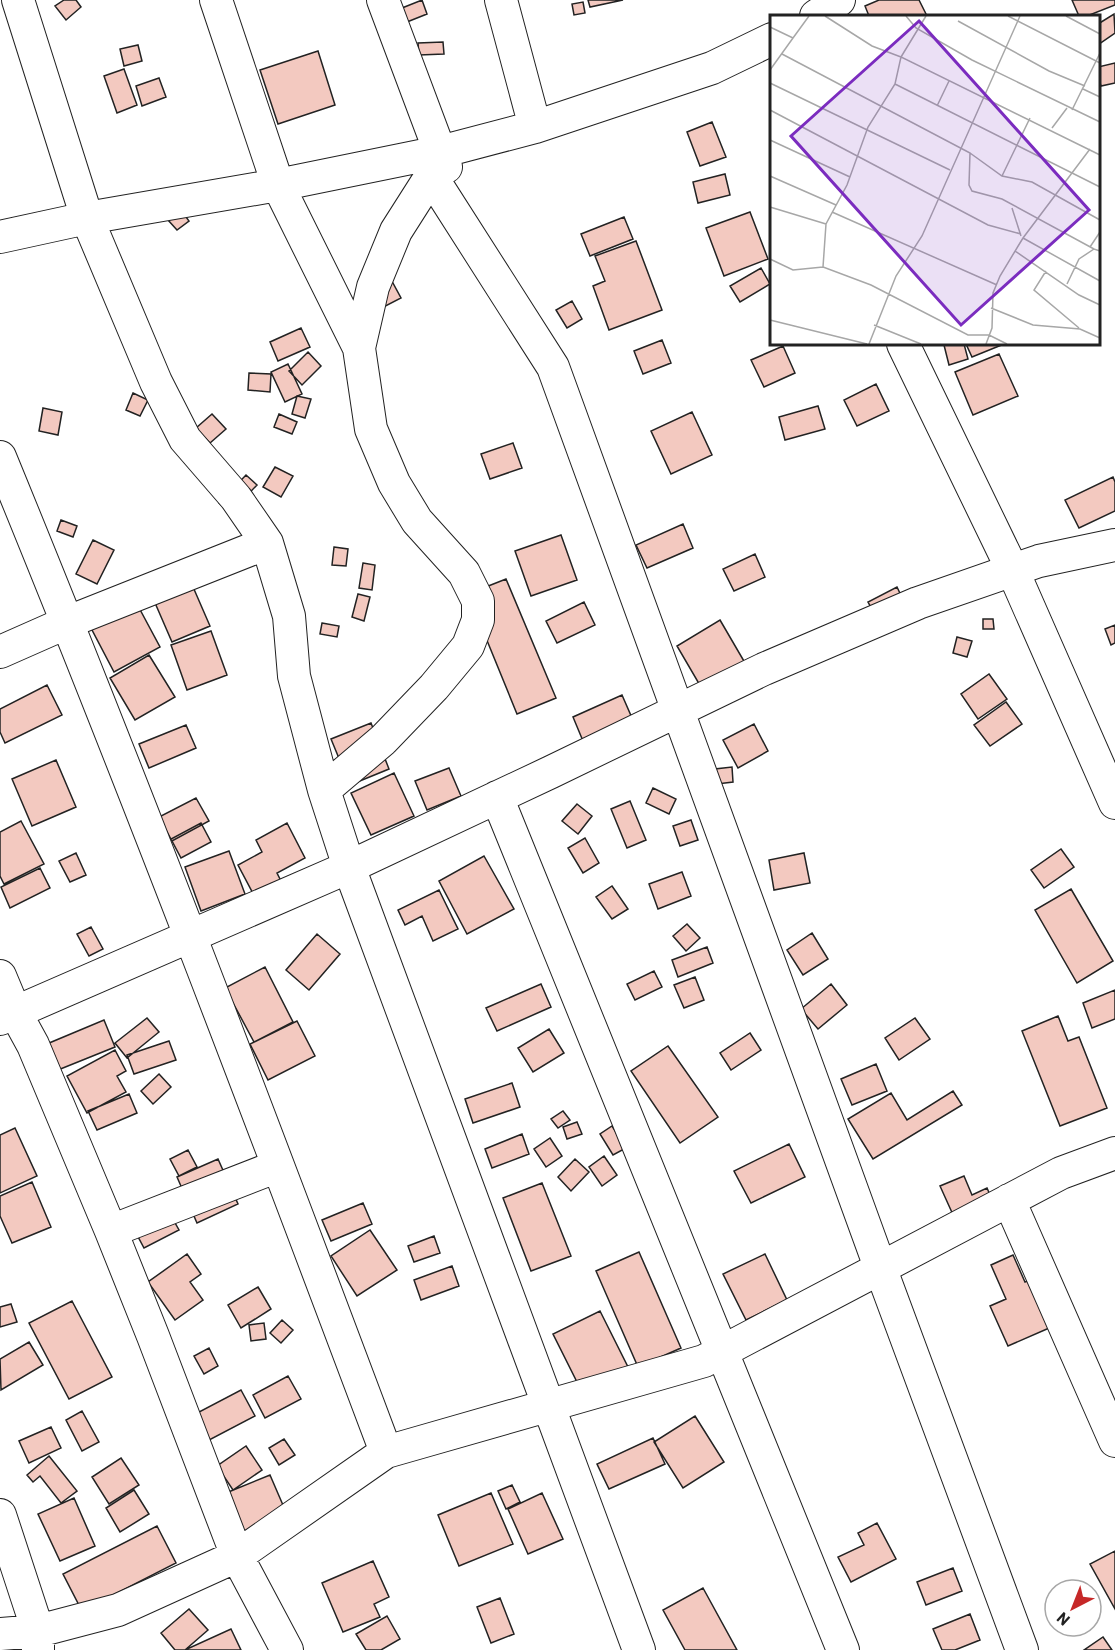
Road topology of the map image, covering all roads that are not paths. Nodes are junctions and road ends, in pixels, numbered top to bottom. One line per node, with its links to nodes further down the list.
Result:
1 (18, 0): 11 (street)
2 (216, 0): 10 (street)
3 (383, 0): 9 (street)
4 (501, 0): 8 (street)
5 (839, 0): 6 (street)
6 (817, 15)
7 (770, 42): 8 (street)
8 (535, 127): 9 (street)
9 (435, 164): 10 (street); 14 (street); 21 (street)
10 (278, 185): 11 (street); 14 (street)
11 (87, 218): 12 (street); 16 (street)
12 (0, 237)
13 (903, 345): 18 (street)
14 (359, 348): 22 (street)
15 (0, 457): 19 (street)
16 (267, 543): 19 (street); 22 (street)
17 (1115, 545): 18 (street)
18 (1013, 571): 21 (street); 24 (street)
19 (68, 622): 20 (street); 26 (street)
20 (0, 652)
21 (678, 711): 23 (street); 33 (street)
22 (324, 790): 25 (street)
23 (497, 797): 25 (street); 34 (street)
24 (1115, 803)
25 (350, 867): 26 (street); 35 (street)
26 (191, 935): 28 (street); 30 (street)
27 (0, 976): 28 (street)
28 (8, 1016): 32 (street)
29 (1115, 1153): 31 (street)
30 (278, 1166): 32 (street); 37 (street)
31 (1009, 1200): 33 (street); 36 (street)
32 (111, 1231): 39 (street)
33 (880, 1267): 34 (street); 45 (street)
34 (722, 1352): 35 (street); 44 (street)
35 (548, 1405): 37 (street); 43 (street)
36 (1115, 1441)
37 (386, 1452): 39 (street)
38 (0, 1515): 41 (street)
39 (237, 1556): 41 (street); 42 (street)
40 (0, 1635): 41 (street)
41 (38, 1641)
42 (287, 1650)
43 (639, 1650)
44 (843, 1650)
45 (1022, 1650)

